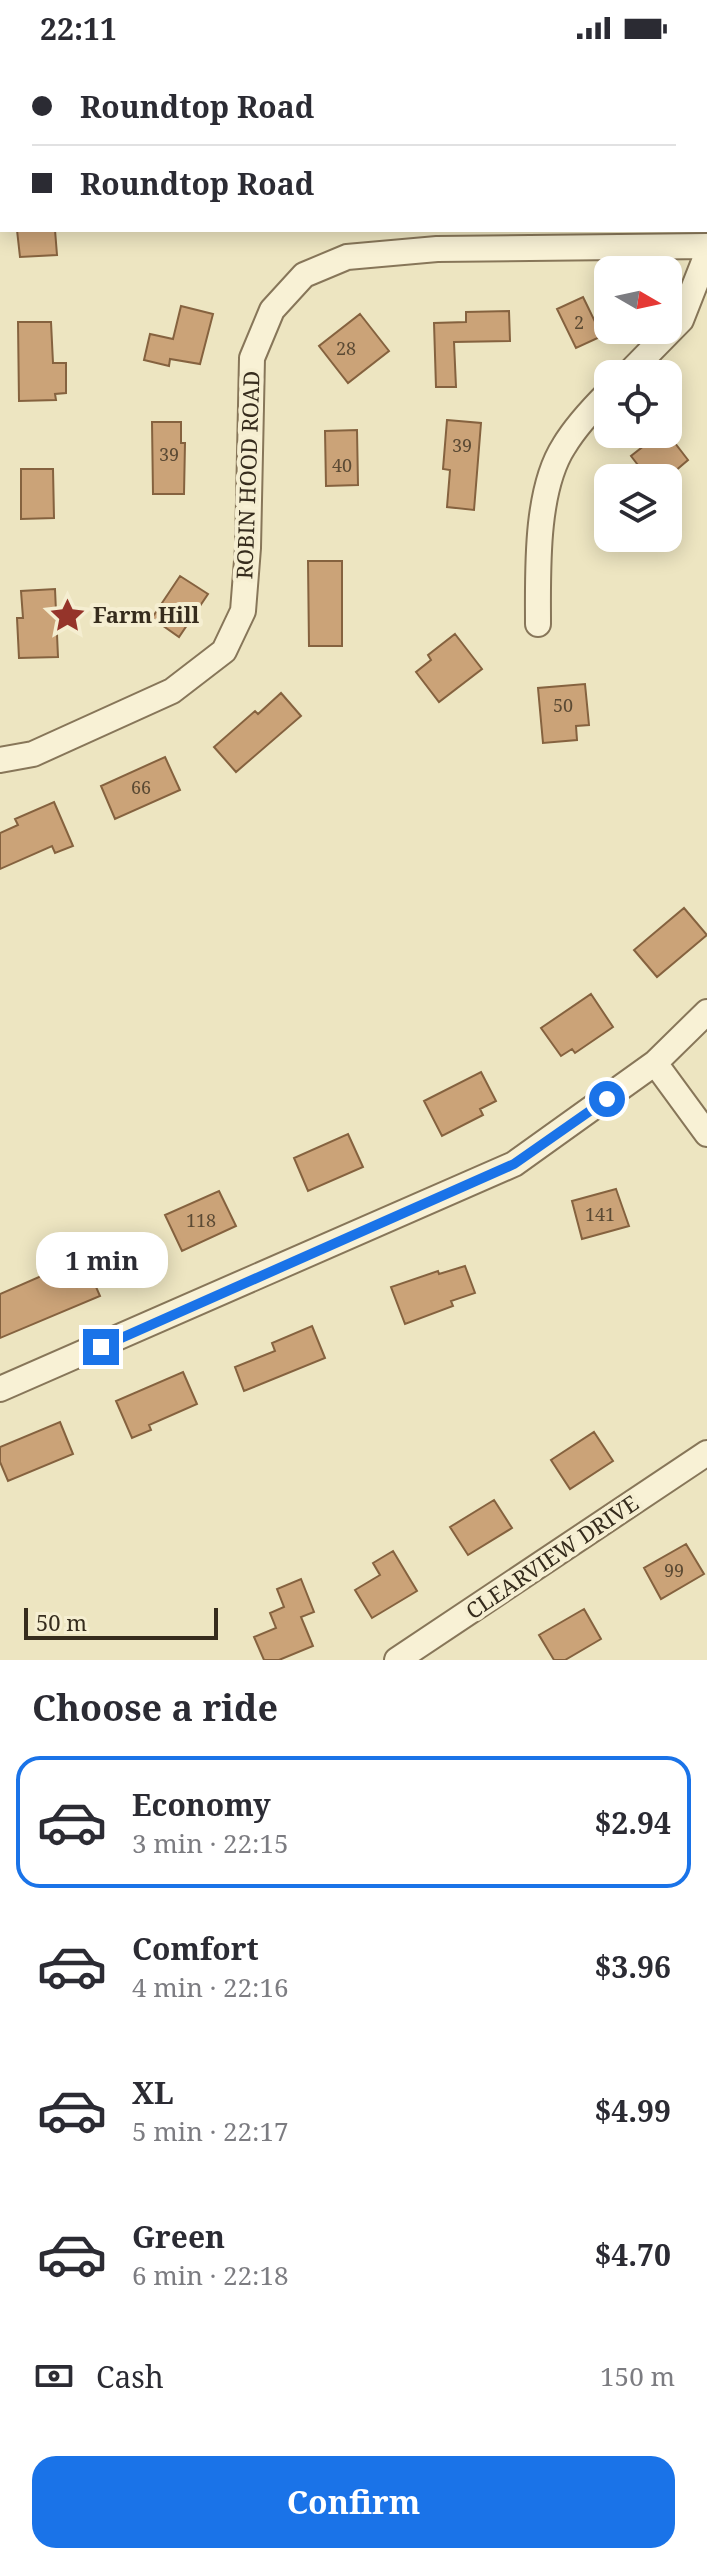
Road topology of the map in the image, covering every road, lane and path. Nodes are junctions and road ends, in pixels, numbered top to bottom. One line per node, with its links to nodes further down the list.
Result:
1 (707, 246): 6 (street, ROBIN HOOD ROAD)
2 (707, 254): 3 (street)
3 (642, 360)
4 (594, 406): 5 (street)
5 (538, 624)
6 (0, 760)
7 (707, 1012): 8 (street)
8 (655, 1063): 9 (street); 10 (street)
9 (707, 1134)
10 (0, 1389)
11 (707, 1453): 12 (street, CLEARVIEW DRIVE)
12 (397, 1660)

